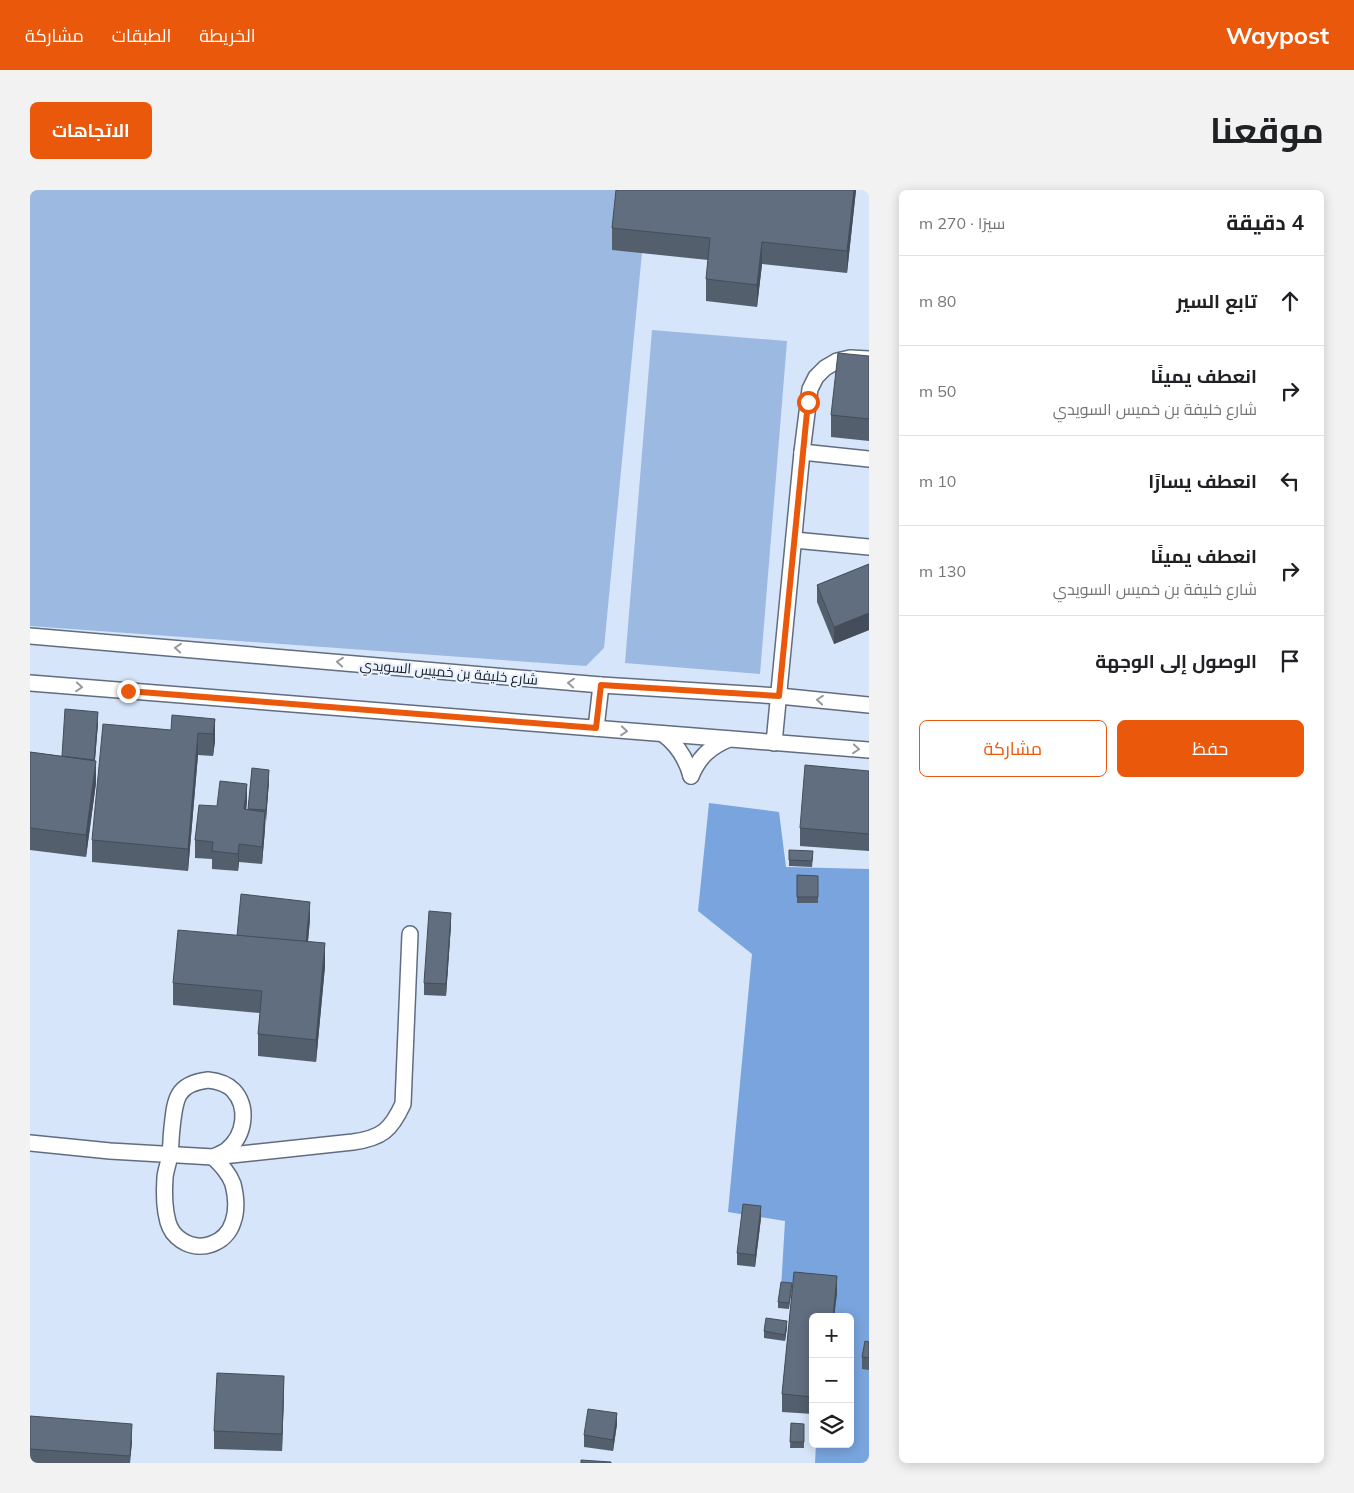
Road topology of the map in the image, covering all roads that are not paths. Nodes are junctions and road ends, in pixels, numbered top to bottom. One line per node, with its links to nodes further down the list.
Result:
1 (869, 359): 2 (lane)
2 (802, 452): 3 (lane); 4 (lane)
3 (869, 459)
4 (794, 540): 5 (lane); 9 (lane)
5 (869, 547)
6 (30, 636): 8 (lane, شارع خليفة بن خميس السويدي, one-way to 6)
7 (30, 684): 11 (lane, one-way to 11)
8 (601, 685): 9 (lane, شارع خليفة بن خميس السويدي); 11 (lane)
9 (779, 696): 10 (lane, شارع خليفة بن خميس السويدي, one-way to 9); 14 (lane)
10 (869, 705)
11 (596, 728): 12 (lane, one-way to 12)
12 (664, 734): 13 (lane); 13 (lane)
13 (729, 739): 14 (lane)
14 (774, 743): 15 (lane, one-way to 15)
15 (869, 750)
16 (410, 934): 19 (lane)
17 (30, 1142): 18 (lane)
18 (170, 1154): 19 (lane); 19 (lane); 19 (lane)
19 (213, 1157)

